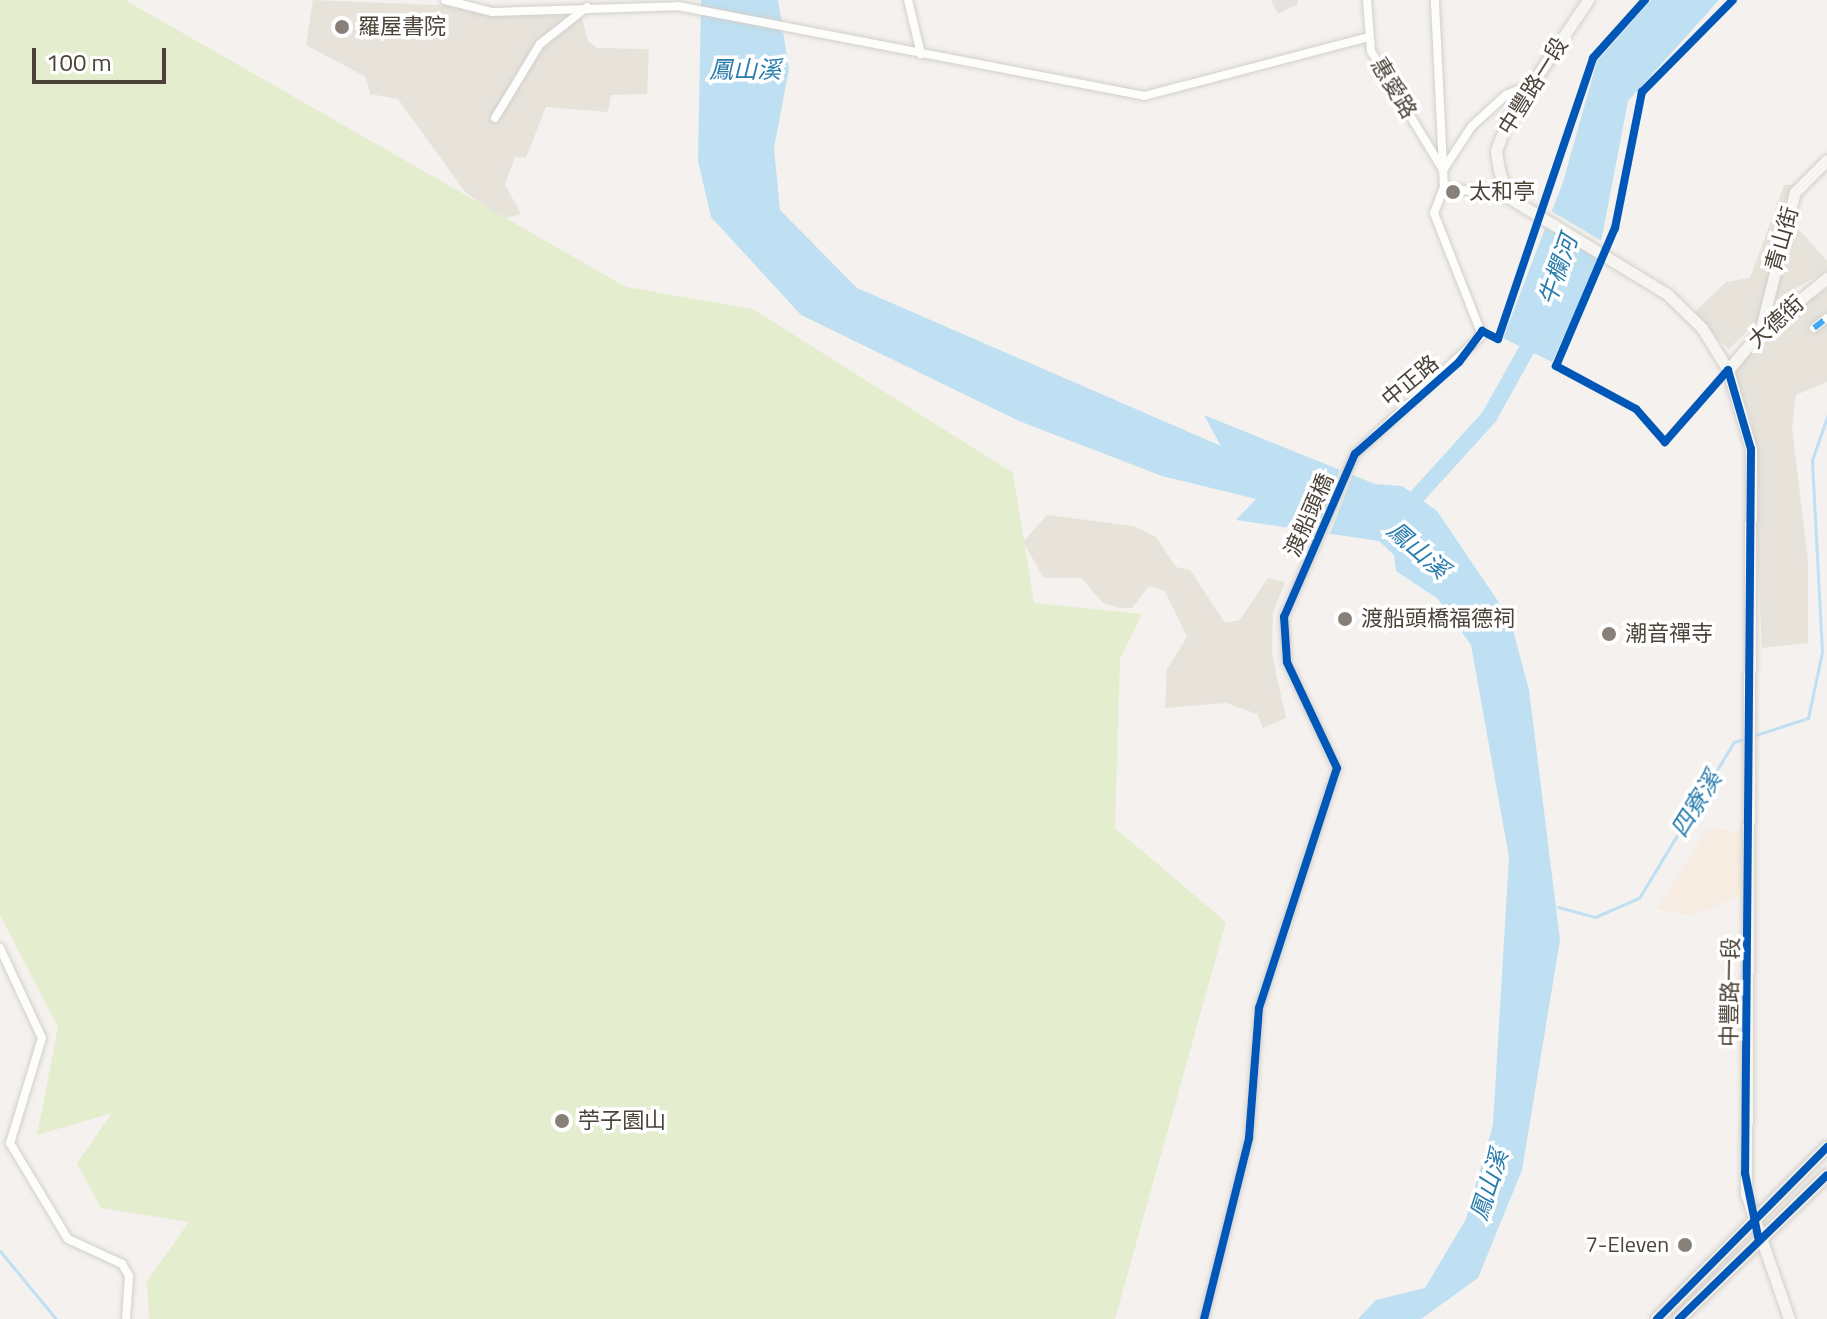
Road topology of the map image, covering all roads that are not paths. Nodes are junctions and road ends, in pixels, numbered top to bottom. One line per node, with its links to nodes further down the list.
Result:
1 (445, 0): 7 (street)
2 (908, 0): 9 (street)
3 (1367, 0): 8 (street, 惠愛路)
4 (1435, 0): 13 (street, 中正路)
5 (1588, 0): 10 (main road, 中豐路一段)
6 (679, 3): 7 (street); 9 (street)
7 (587, 7): 11 (street)
8 (1365, 38): 9 (street); 13 (street, 惠愛路)
9 (921, 54)
10 (1533, 84): 13 (street); 15 (main road, 中豐路一段)
11 (495, 118)
12 (1827, 160): 19 (main road, 青山街)
13 (1443, 170): 14 (street, 中正路)
14 (1444, 187): 15 (street); 21 (street, 中正路)
15 (1508, 197): 20 (main road)
16 (1827, 278): 19 (main road, 大德街)
17 (1827, 318): 18 (street)
18 (1814, 328)
19 (1760, 332): 20 (main road, 大德街)
20 (1728, 370): 25 (main road, 中豐路一段)
21 (1355, 454): 28 (street, 渡船頭橋)
22 (0, 948): 27 (street)
23 (1827, 1147): 25 (main road)
24 (1827, 1175): 26 (main road)
25 (1751, 1224): 26 (main road, 中豐路一段); 29 (main road)
26 (1759, 1241): 30 (main road); 31 (main road, 中豐路一段)
27 (126, 1319)
28 (1204, 1319)
29 (1657, 1319)
30 (1679, 1319)
31 (1789, 1319)

